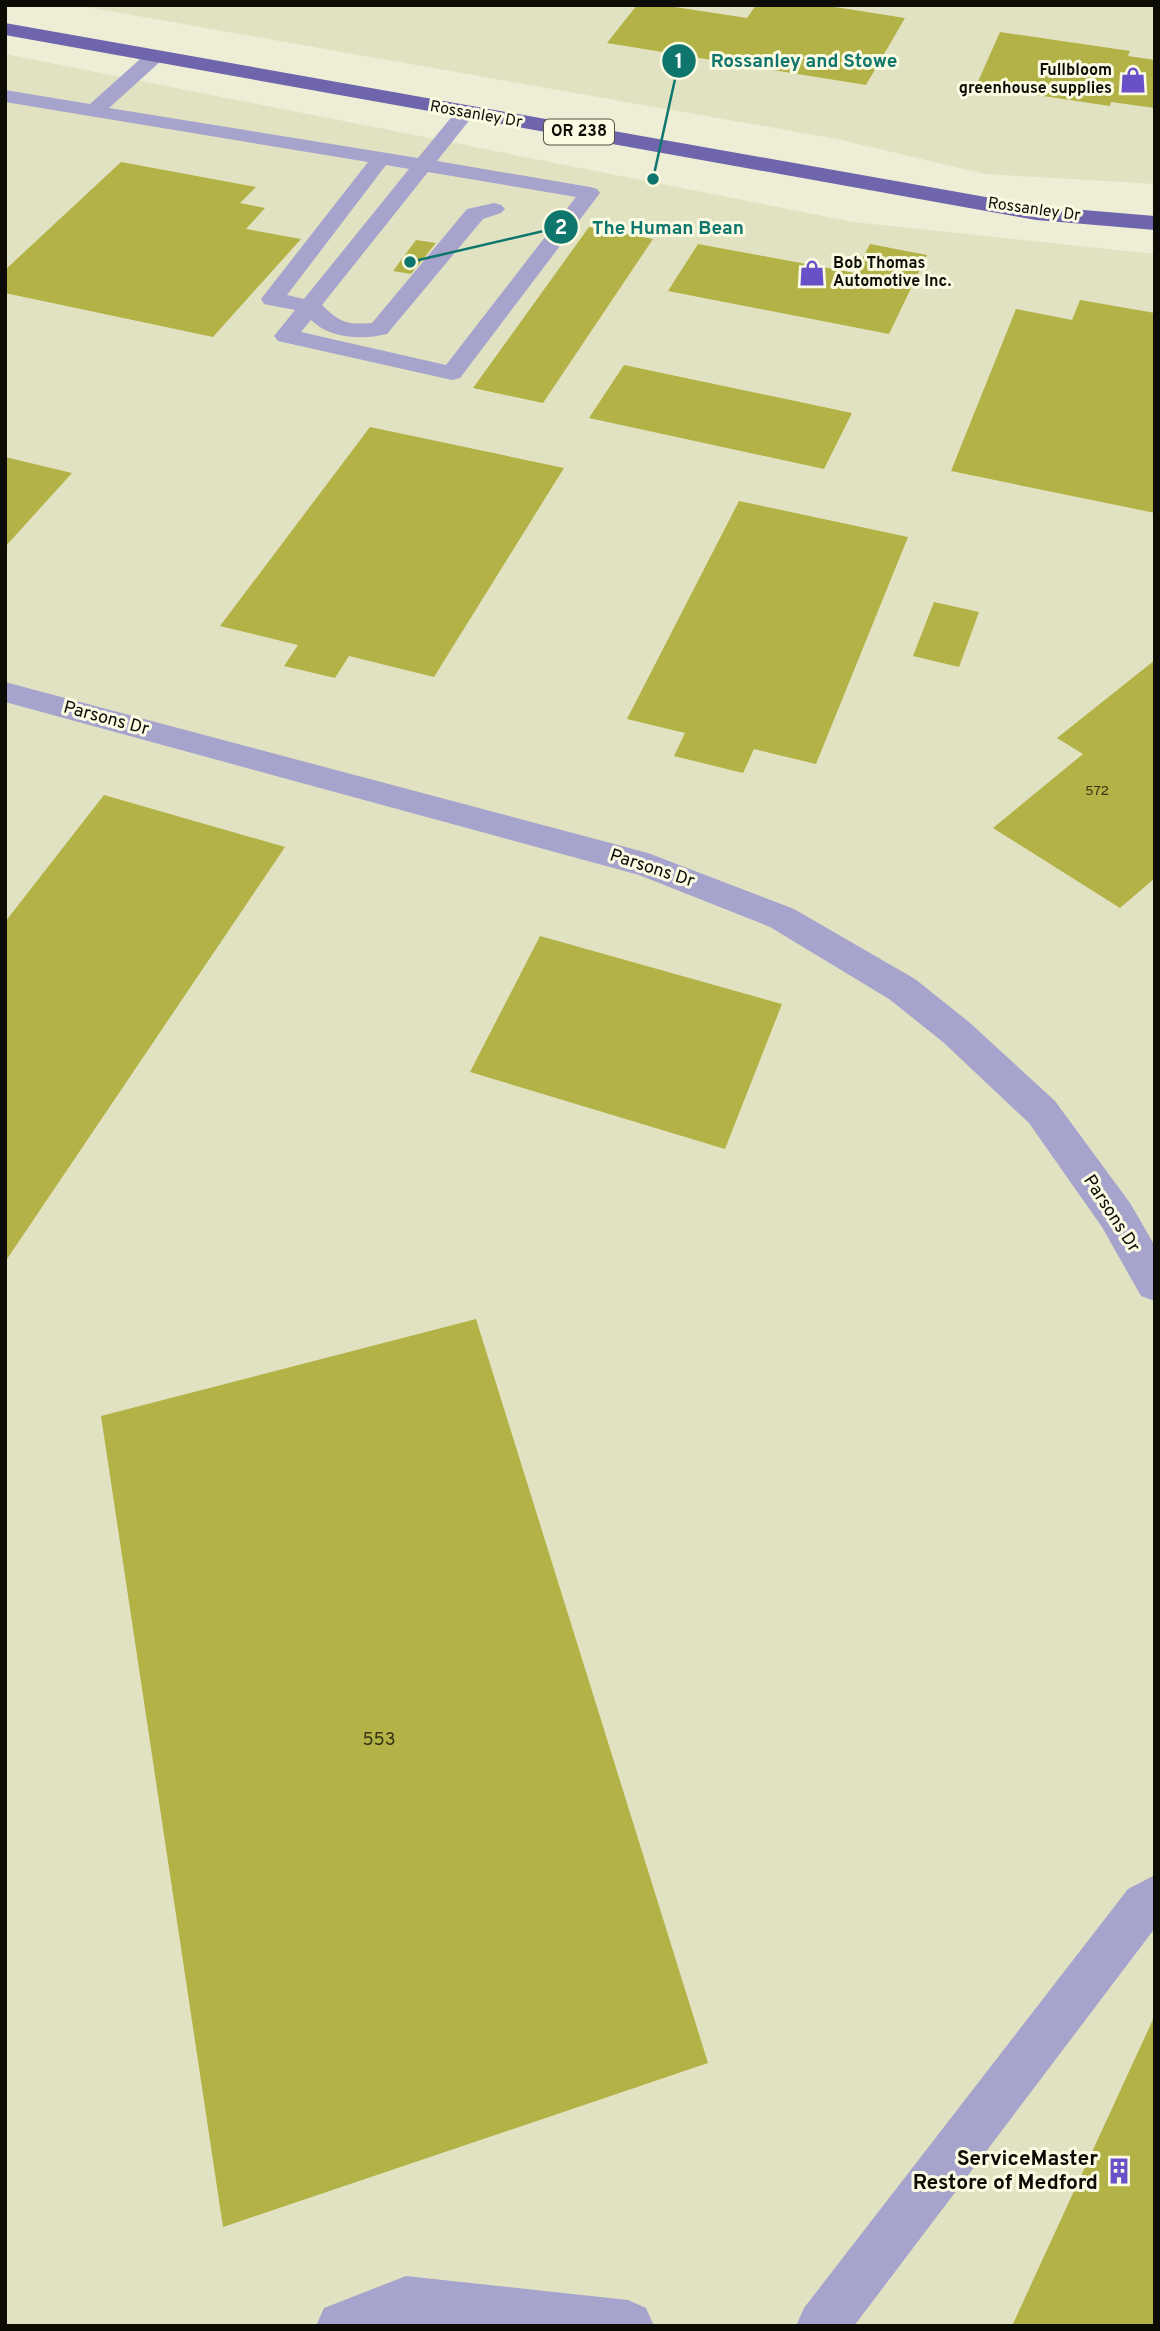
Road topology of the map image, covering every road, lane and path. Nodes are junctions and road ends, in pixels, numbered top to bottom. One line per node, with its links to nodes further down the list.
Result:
1 (5, 29): 2 (main road, Rossanley Dr / OR 238)
2 (155, 56): 4 (lane); 5 (main road, Rossanley Dr / OR 238)
3 (5, 96): 4 (lane)
4 (94, 111): 6 (lane)
5 (465, 113): 7 (lane); 10 (main road, Rossanley Dr / OR 238)
6 (380, 160): 7 (lane); 11 (lane)
7 (423, 167): 8 (lane); 11 (lane)
8 (512, 181): 9 (lane); 12 (lane)
9 (494, 209): 11 (lane); 12 (lane)
10 (1155, 223)
11 (311, 307): 12 (lane)
12 (379, 357)
13 (5, 692): 14 (street, Parsons Dr)
14 (1155, 1284)
15 (1155, 1898): 18 (lane)
16 (342, 2326): 17 (lane)
17 (628, 2326)
18 (822, 2326)

